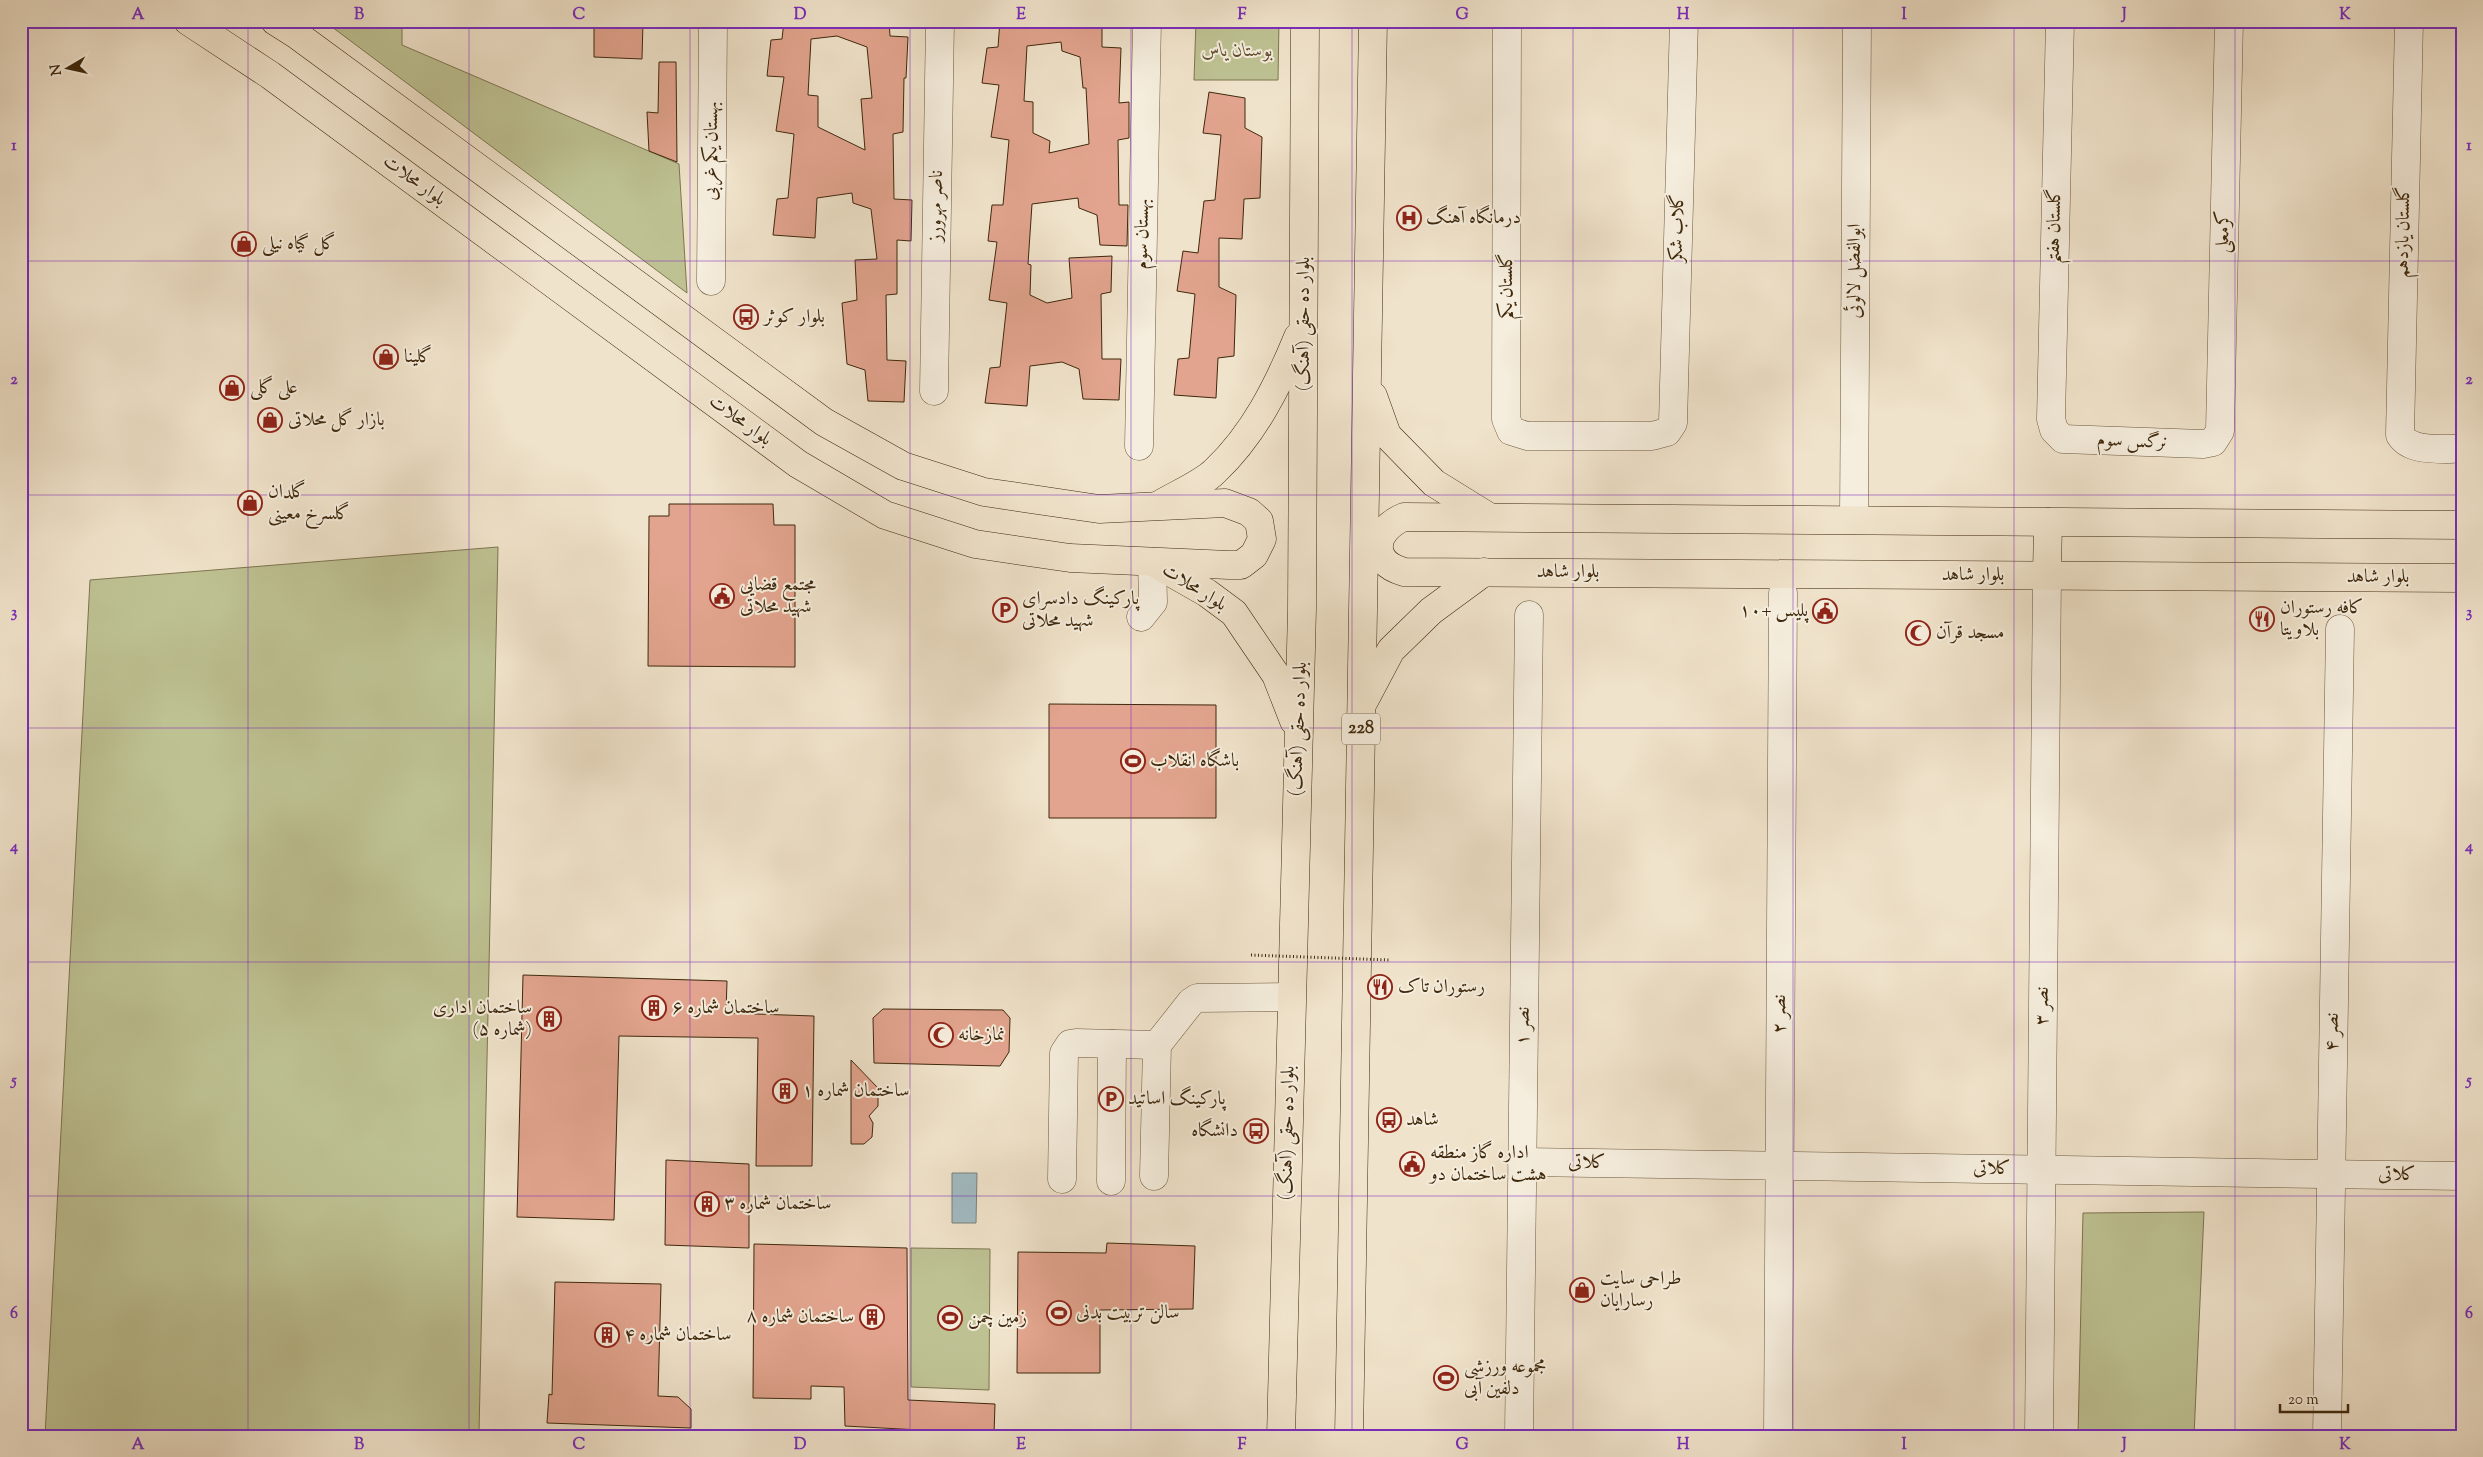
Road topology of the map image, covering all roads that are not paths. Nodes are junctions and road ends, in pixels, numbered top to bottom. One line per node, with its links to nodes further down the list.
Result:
1 (188, 21): 28 (main road, بلوار محلات)
2 (275, 21): 23 (main road)
3 (713, 21): 14 (street, بهستان یکم غربی)
4 (940, 21): 17 (street, ناصر مهرورز)
5 (1146, 21): 21 (street, بهستان سوم)
6 (1305, 21): 15 (main road, بلوار ده حقی (آهنگ))
7 (1507, 21): 19 (street, گلستان یکم)
8 (1684, 21): 19 (street, گلاب شکر)
9 (1857, 21): 25 (street, ابوالفضل لالوئی)
10 (2060, 21): 18 (street, گلستان هفتم)
11 (2229, 21): 20 (street, کرمعلی)
12 (2409, 21): 22 (street, گلستان یازدهم)
13 (1371, 25): 16 (main road, 228)
14 (710, 281)
15 (1304, 324): 23 (main road); 37 (main road, بلوار ده حقی (آهنگ))
16 (1367, 378): 24 (main road); 36 (main road, 228)
17 (934, 391)
18 (2054, 430): 20 (street, نرگس سوم)
19 (1667, 432)
20 (2213, 442)
21 (1138, 446)
22 (2462, 449)
23 (1154, 508): 28 (main road)
24 (1489, 517): 25 (main road); 29 (main road, بلوار شاهد)
25 (1854, 520): 26 (main road)
26 (2048, 522): 27 (main road); 30 (main road)
27 (2462, 525)
28 (1152, 562): 34 (street); 37 (main road, بلوار محلات)
29 (1484, 572): 30 (main road, بلوار شاهد); 36 (main road)
30 (2047, 575): 31 (main road, بلوار شاهد); 43 (street, نصر ۳)
31 (2462, 578)
32 (1783, 593): 42 (street, نصر ۲)
33 (1529, 616): 41 (street, نصر ۱)
34 (1141, 617)
35 (2340, 629): 44 (street, نصر ۴)
36 (1362, 704): 50 (main road, 228)
37 (1299, 735): 38 (main road, بلوار ده حقی (آهنگ))
38 (1291, 998): 40 (street); 49 (main road, بلوار ده حقی (آهنگ))
39 (1112, 1044): 40 (street); 47 (street); 48 (street)
40 (1157, 1045): 45 (street)
41 (1522, 1162): 42 (street, کلاتی); 51 (street, نصر ۱)
42 (1780, 1166): 43 (street, کلاتی); 52 (street, نصر ۲)
43 (2041, 1170): 44 (street, کلاتی); 53 (street, نصر ۳)
44 (2331, 1174): 46 (street, کلاتی); 54 (street, نصر ۴)
45 (1154, 1176)
46 (2462, 1176)
47 (1062, 1179)
48 (1111, 1181)
49 (1281, 1436)
50 (1349, 1436)
51 (1519, 1436)
52 (1778, 1436)
53 (2039, 1436)
54 (2327, 1436)

